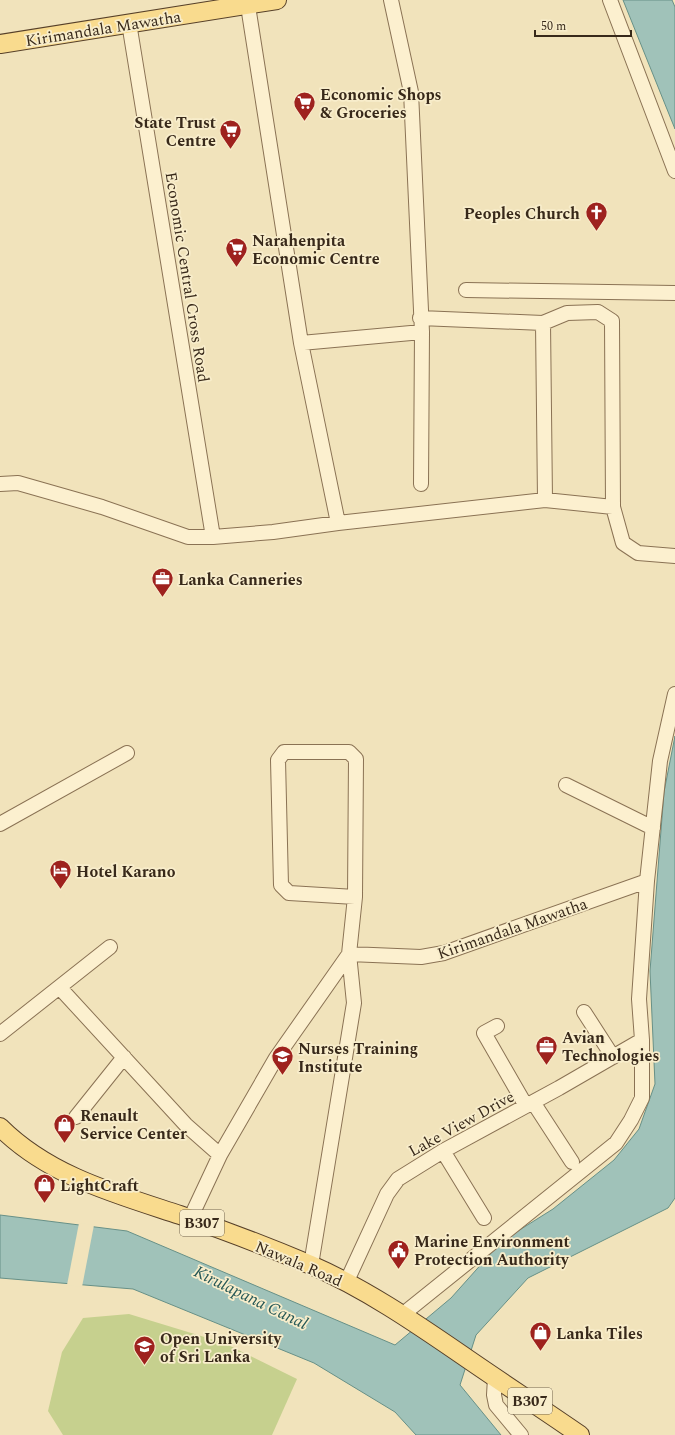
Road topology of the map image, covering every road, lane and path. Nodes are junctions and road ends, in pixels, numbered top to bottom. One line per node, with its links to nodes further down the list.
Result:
1 (277, 0): 4 (main road, Kirimandala Mawatha)
2 (391, 0): 11 (street)
3 (610, 0): 7 (street)
4 (248, 6): 5 (main road, Kirimandala Mawatha); 12 (street)
5 (129, 23): 6 (main road, Kirimandala Mawatha); 18 (street, Economic Central Cross Road)
6 (0, 44)
7 (675, 170)
8 (466, 290): 9 (street)
9 (675, 293)
10 (543, 323): 11 (street); 15 (street); 16 (street)
11 (421, 325): 12 (street); 14 (street)
12 (301, 343): 17 (street)
13 (0, 484): 18 (street)
14 (421, 484)
15 (545, 500): 16 (street); 17 (street)
16 (613, 507): 19 (street)
17 (338, 523): 18 (street)
18 (213, 537)
19 (675, 556)
20 (675, 694): 24 (street)
21 (127, 753): 23 (street)
22 (566, 785): 24 (street)
23 (0, 824)
24 (653, 828): 25 (street)
25 (647, 881): 28 (street, Kirimandala Mawatha); 33 (street)
26 (355, 897): 26 (street); 28 (street)
27 (110, 947): 29 (street)
28 (349, 954): 40 (street); 44 (street)
29 (60, 988): 32 (street); 34 (street)
30 (584, 1012): 35 (street)
31 (497, 1026): 36 (street)
32 (0, 1034)
33 (642, 1040): 35 (street, Lake View Drive); 46 (street)
34 (124, 1057): 37 (street); 40 (street)
35 (613, 1057): 36 (street, Lake View Drive)
36 (529, 1104): 39 (street, Lake View Drive); 41 (street)
37 (76, 1117)
38 (0, 1128): 43 (main road, Nawala Road / B307)
39 (443, 1151): 42 (street); 45 (street, Lake View Drive)
40 (220, 1155): 43 (street)
41 (572, 1162)
42 (484, 1218)
43 (190, 1219): 44 (main road, Nawala Road / B307)
44 (311, 1265): 45 (main road, Nawala Road / B307)
45 (346, 1283): 46 (main road, Nawala Road / B307)
46 (405, 1316): 47 (main road, Nawala Road / B307)
47 (495, 1378): 48 (street); 49 (main road, Nawala Road / B307)
48 (521, 1435)
49 (580, 1435)

